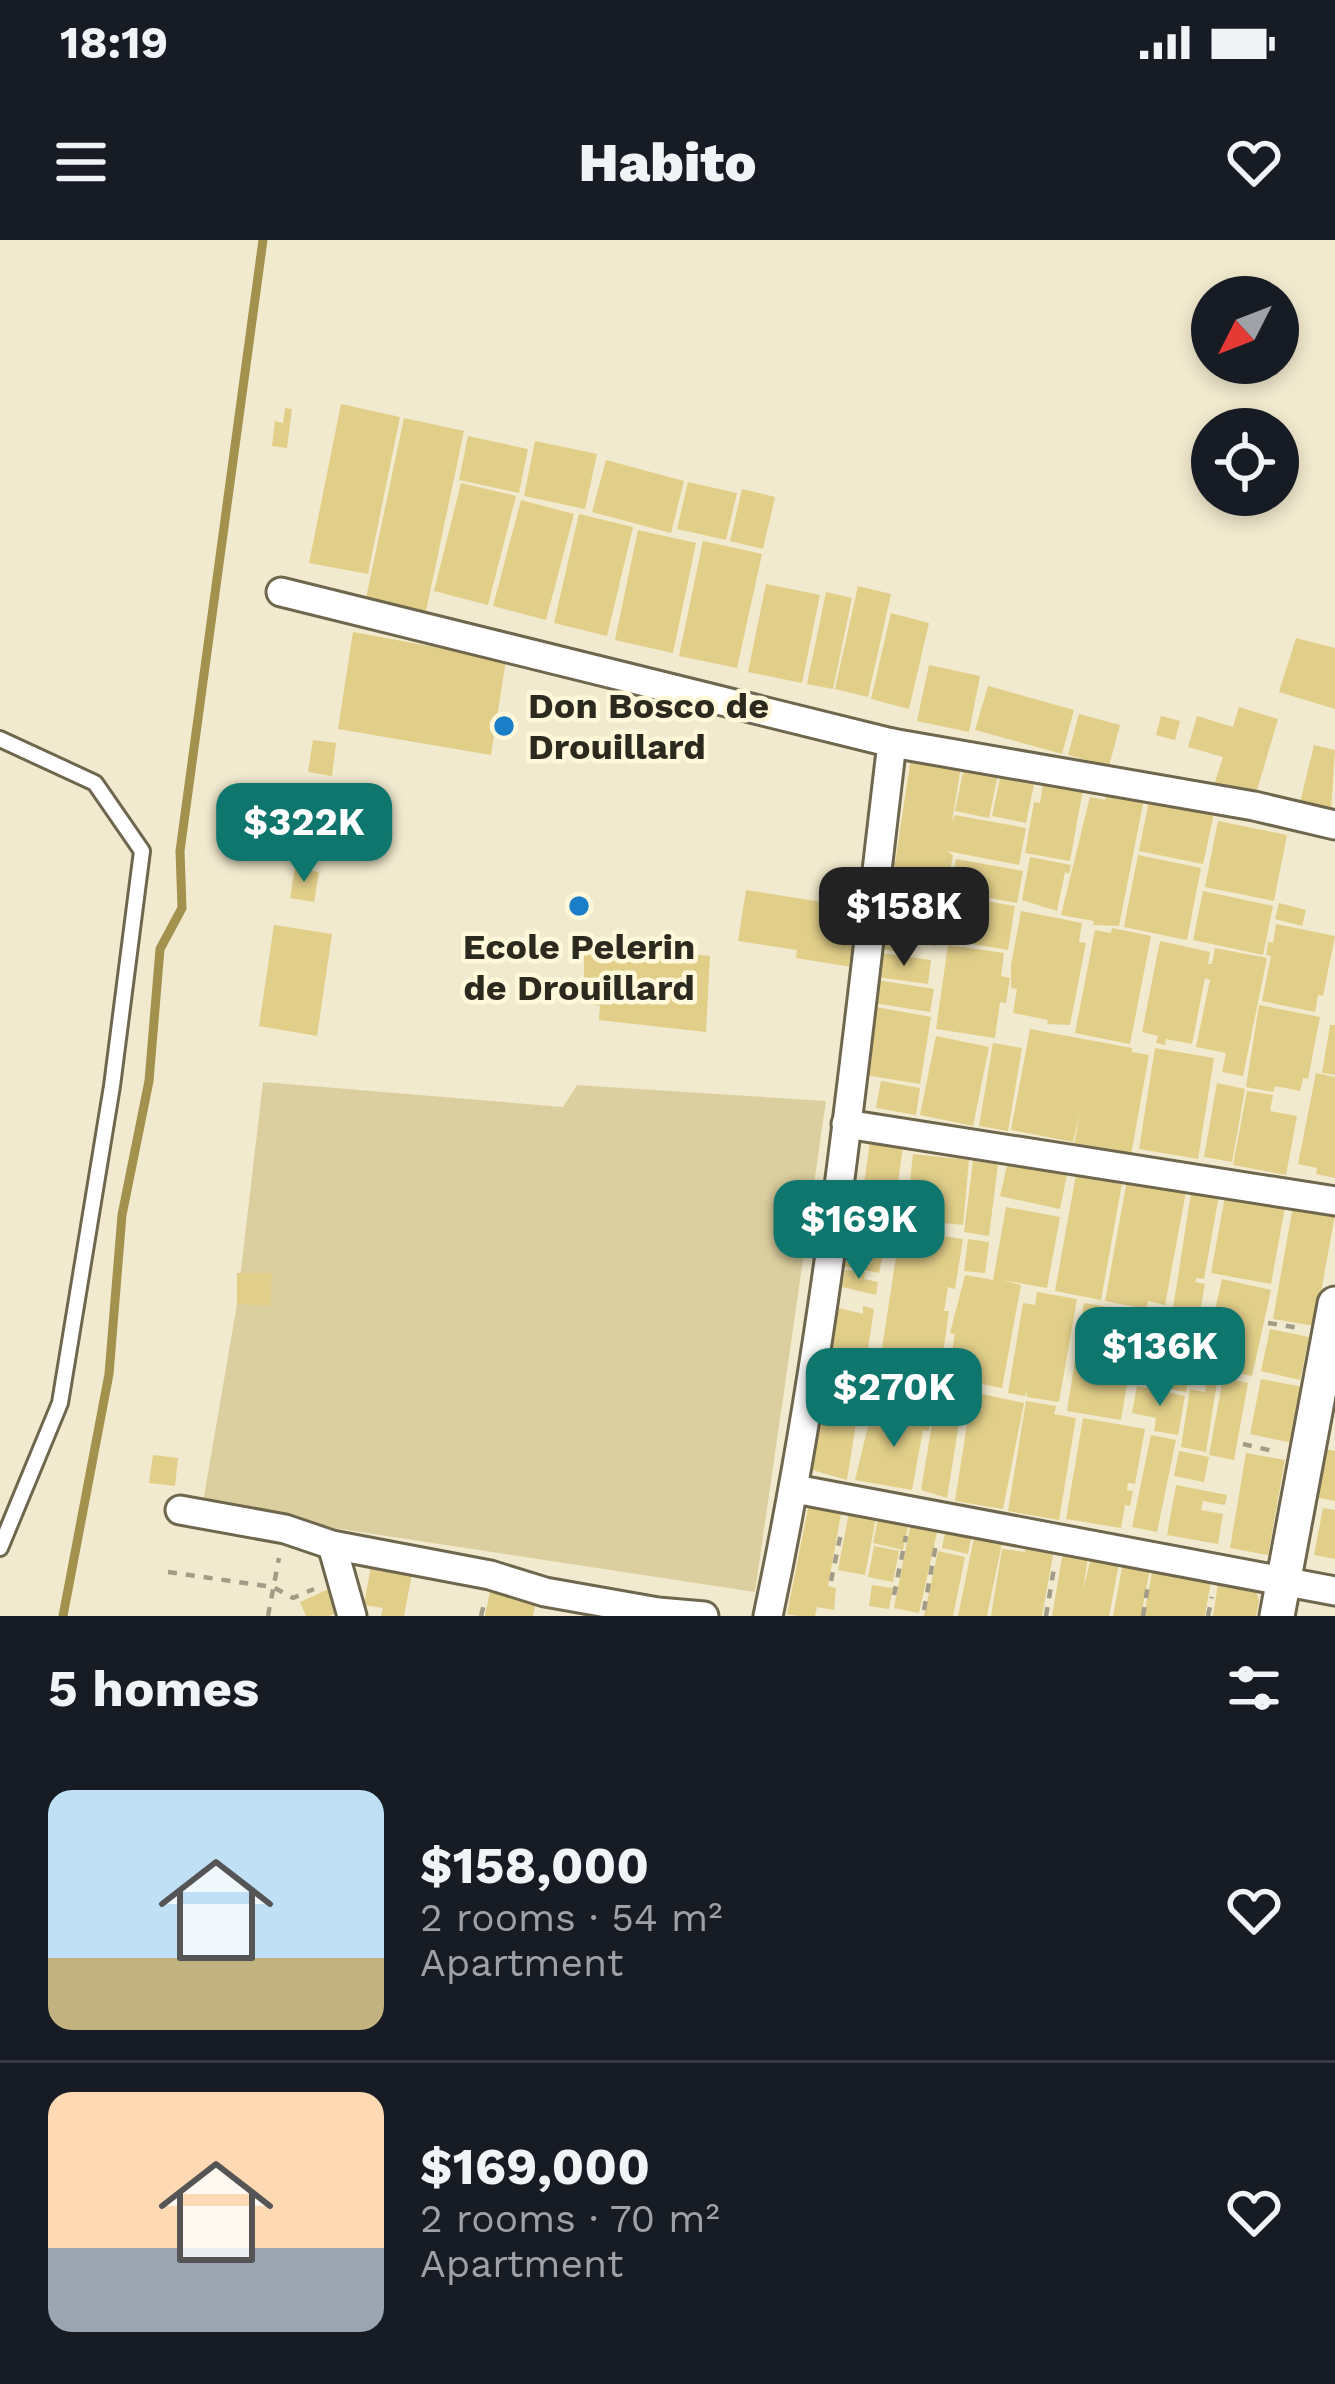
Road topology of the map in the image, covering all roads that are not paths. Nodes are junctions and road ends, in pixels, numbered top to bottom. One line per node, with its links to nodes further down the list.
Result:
1 (281, 592): 3 (street)
2 (0, 739): 11 (lane)
3 (892, 743): 4 (street); 5 (street)
4 (1335, 825)
5 (846, 1124): 6 (street); 8 (street)
6 (1335, 1201)
7 (1335, 1304): 12 (street)
8 (795, 1489): 12 (street); 16 (street)
9 (180, 1510): 10 (street)
10 (332, 1545): 14 (street); 15 (street)
11 (0, 1548)
12 (1283, 1581): 13 (street); 17 (street)
13 (1335, 1591)
14 (352, 1616)
15 (704, 1616)
16 (768, 1616)
17 (1277, 1616)

